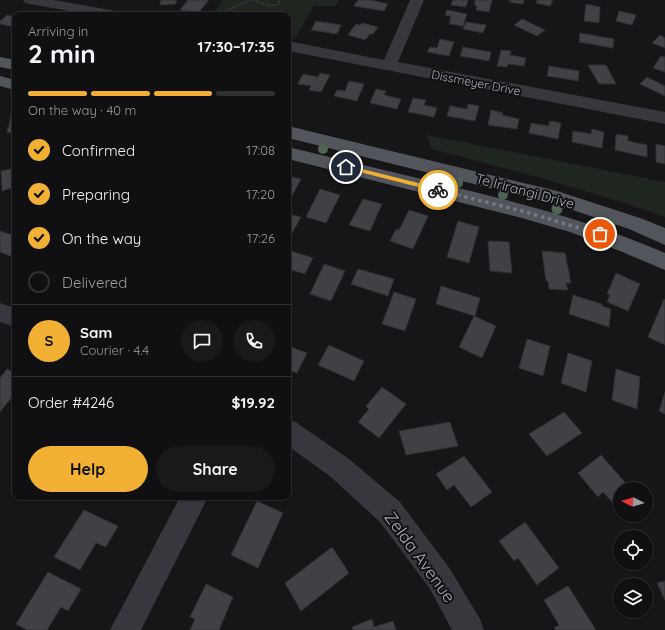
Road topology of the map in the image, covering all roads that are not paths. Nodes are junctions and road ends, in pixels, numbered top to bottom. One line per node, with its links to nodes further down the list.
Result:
1 (30, 0): 3 (street)
2 (417, 0): 8 (street)
3 (49, 2): 4 (street)
4 (101, 12)
5 (291, 47): 8 (street, Dissmeyer Drive)
6 (0, 62): 7 (main road)
7 (12, 64)
8 (389, 66): 11 (street, Dissmeyer Drive)
9 (0, 81): 10 (main road)
10 (12, 84)
11 (665, 118)
12 (291, 133): 14 (main road, Te Irirangi Drive)
13 (291, 154): 15 (main road, Te Irirangi Drive)
14 (665, 237)
15 (665, 262)
16 (0, 312): 17 (street)
17 (12, 317)
18 (291, 433): 21 (street, Zelda Avenue)
19 (193, 500): 20 (street)
20 (125, 630)
21 (469, 630)

